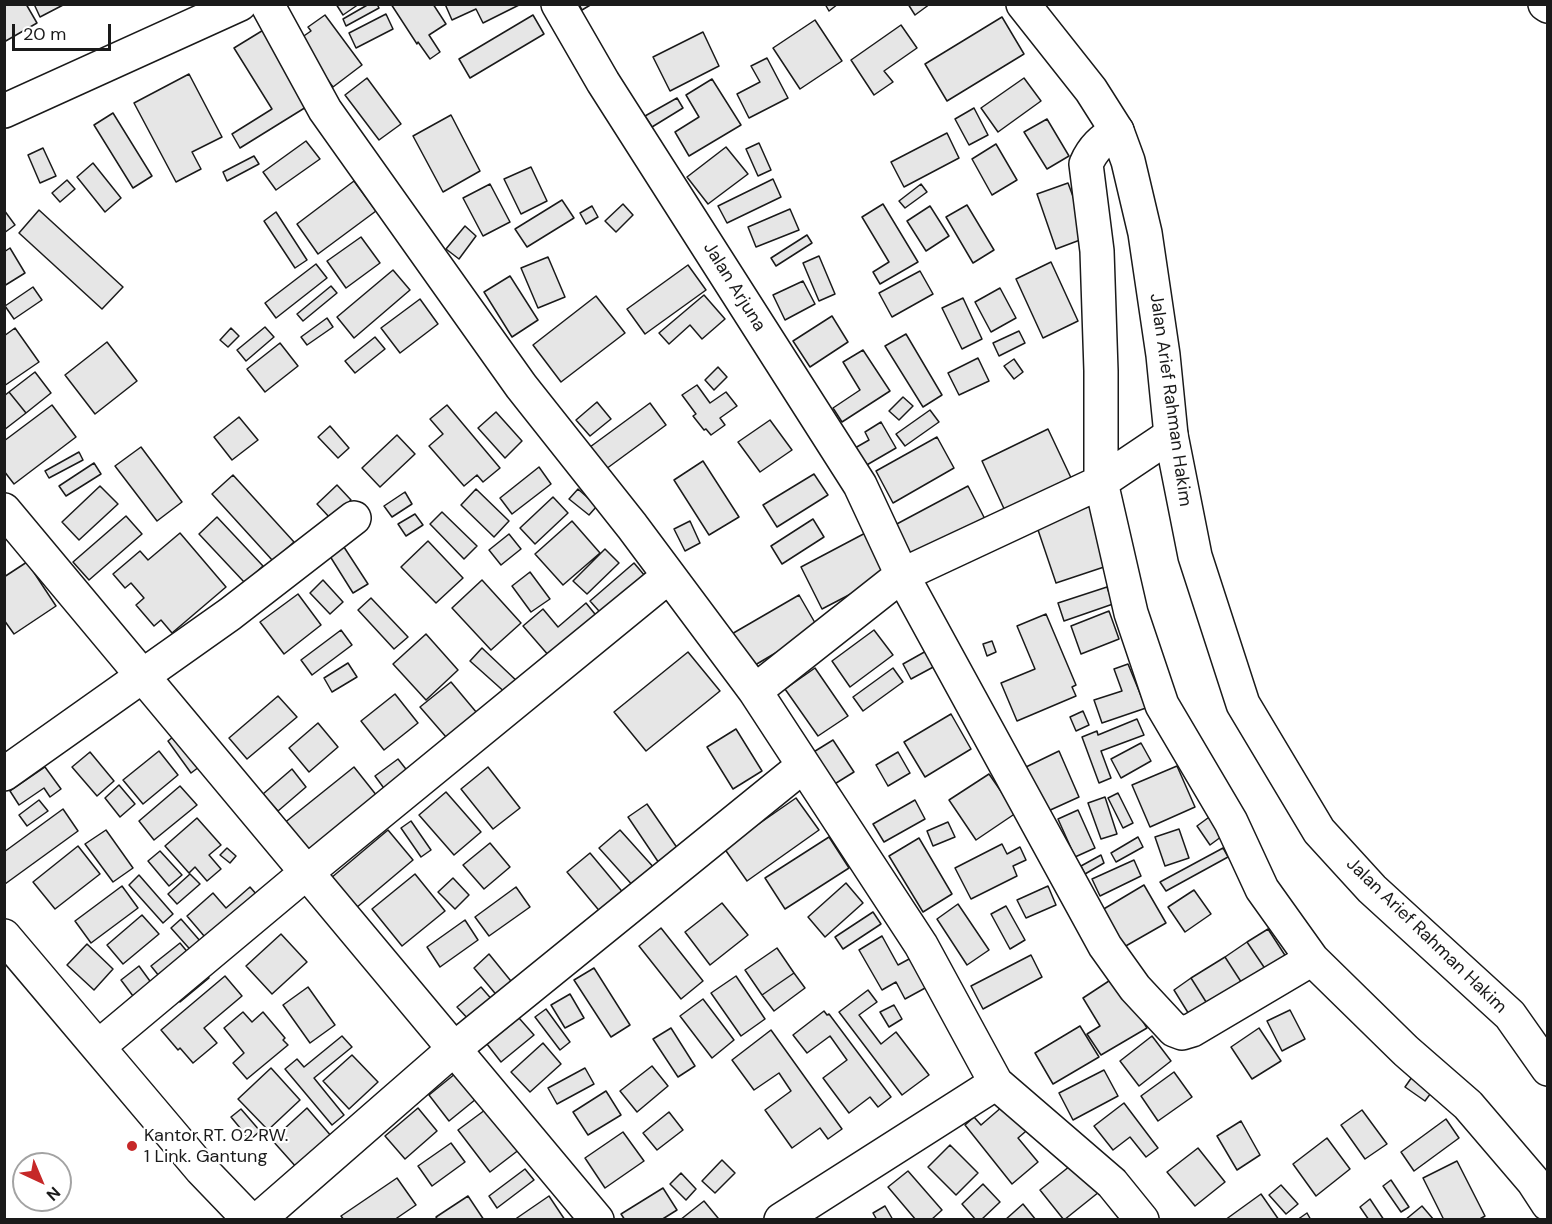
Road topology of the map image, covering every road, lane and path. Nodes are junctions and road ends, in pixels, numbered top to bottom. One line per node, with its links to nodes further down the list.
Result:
1 (240, 4): 5 (street)
2 (267, 4): 12 (street)
3 (558, 4): 11 (street, Jalan Arjuna)
4 (1023, 4): 6 (street, Jalan Arief Rahman Hakim)
5 (4, 111)
6 (1116, 131): 7 (street, Jalan Arief Rahman Hakim); 8 (street)
7 (1172, 435): 8 (street); 22 (street, Jalan Arief Rahman Hakim)
8 (1101, 482): 11 (street); 19 (street)
9 (4, 510): 13 (street)
10 (354, 518): 13 (street)
11 (902, 575): 14 (street); 19 (street, Jalan Arjuna)
12 (669, 576): 14 (street); 17 (street)
13 (143, 677): 16 (street); 17 (street)
14 (755, 690): 15 (street)
15 (802, 766): 21 (street); 23 (street)
16 (4, 774)
17 (306, 873): 20 (street); 21 (street)
18 (4, 936): 20 (street)
19 (1312, 959): 24 (street)
20 (98, 1047): 25 (street)
21 (454, 1049): 26 (street); 27 (street)
22 (1548, 1069)
23 (996, 1083): 28 (street); 29 (street)
24 (1548, 1204)
25 (250, 1220)
26 (258, 1220)
27 (597, 1220)
28 (781, 1220)
29 (1142, 1220)

